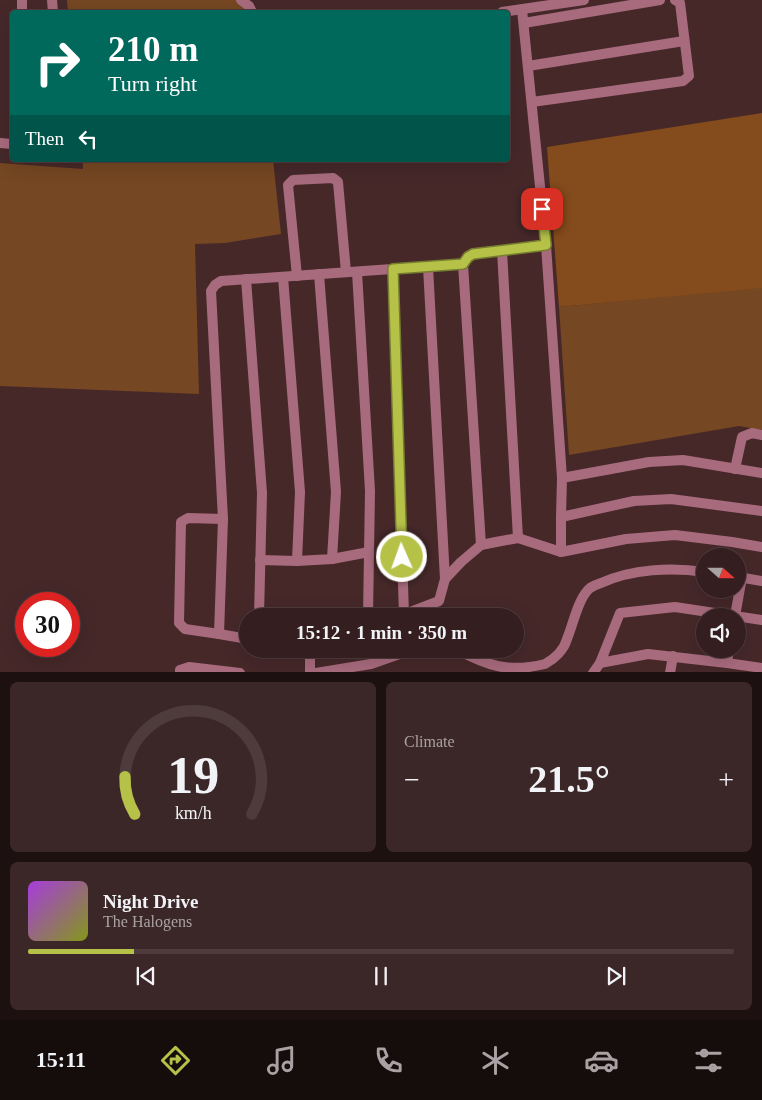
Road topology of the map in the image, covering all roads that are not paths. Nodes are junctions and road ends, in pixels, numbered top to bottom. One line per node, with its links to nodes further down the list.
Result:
1 (241, 0): 5 (street)
2 (584, 0): 6 (street)
3 (660, 0): 8 (street)
4 (675, 0): 9 (street)
5 (251, 10)
6 (522, 10): 7 (street); 8 (street)
7 (510, 11)
8 (524, 23): 10 (street)
9 (684, 41): 10 (street); 11 (street)
10 (528, 66): 11 (street)
11 (532, 102): 12 (street)
12 (546, 245): 13 (street); 26 (street)
13 (502, 250): 14 (street); 30 (street)
14 (463, 264): 15 (street); 31 (street)
15 (428, 267): 16 (street); 40 (street)
16 (393, 269): 18 (street); 44 (street)
17 (346, 272): 18 (street); 19 (street); 20 (street)
18 (357, 272): 33 (street)
19 (319, 274): 20 (street); 35 (street)
20 (297, 276): 21 (street)
21 (283, 277): 22 (street); 37 (street)
22 (246, 279): 29 (street); 36 (street)
23 (762, 435): 24 (street)
24 (735, 469): 25 (street); 26 (street)
25 (762, 473)
26 (562, 478): 28 (street)
27 (762, 511): 28 (street)
28 (561, 517): 34 (street)
29 (223, 520): 49 (street); 49 (street)
30 (518, 538): 31 (street); 34 (street)
31 (481, 546): 40 (street)
32 (762, 547): 34 (street)
33 (369, 552): 35 (street); 43 (street)
34 (560, 552)
35 (332, 558): 37 (street)
36 (260, 560): 37 (street); 42 (street)
37 (297, 561)
38 (696, 571): 54 (street)
39 (746, 578): 41 (street)
40 (445, 579): 45 (street)
41 (762, 581)
42 (259, 608)
43 (368, 608)
44 (402, 608)
45 (422, 608)
46 (696, 610): 57 (street)
47 (746, 618): 48 (street)
48 (762, 620)
49 (219, 634): 50 (street)
50 (239, 637)
51 (673, 656): 56 (street); 57 (street); 64 (street)
52 (310, 658): 61 (street)
53 (388, 658): 62 (street)
54 (473, 658)
55 (728, 658): 56 (street)
56 (727, 663): 58 (street)
57 (600, 664): 63 (street)
58 (762, 668)
59 (180, 672): 60 (street)
60 (240, 672)
61 (310, 672)
62 (316, 672)
63 (593, 672)
64 (670, 672)

